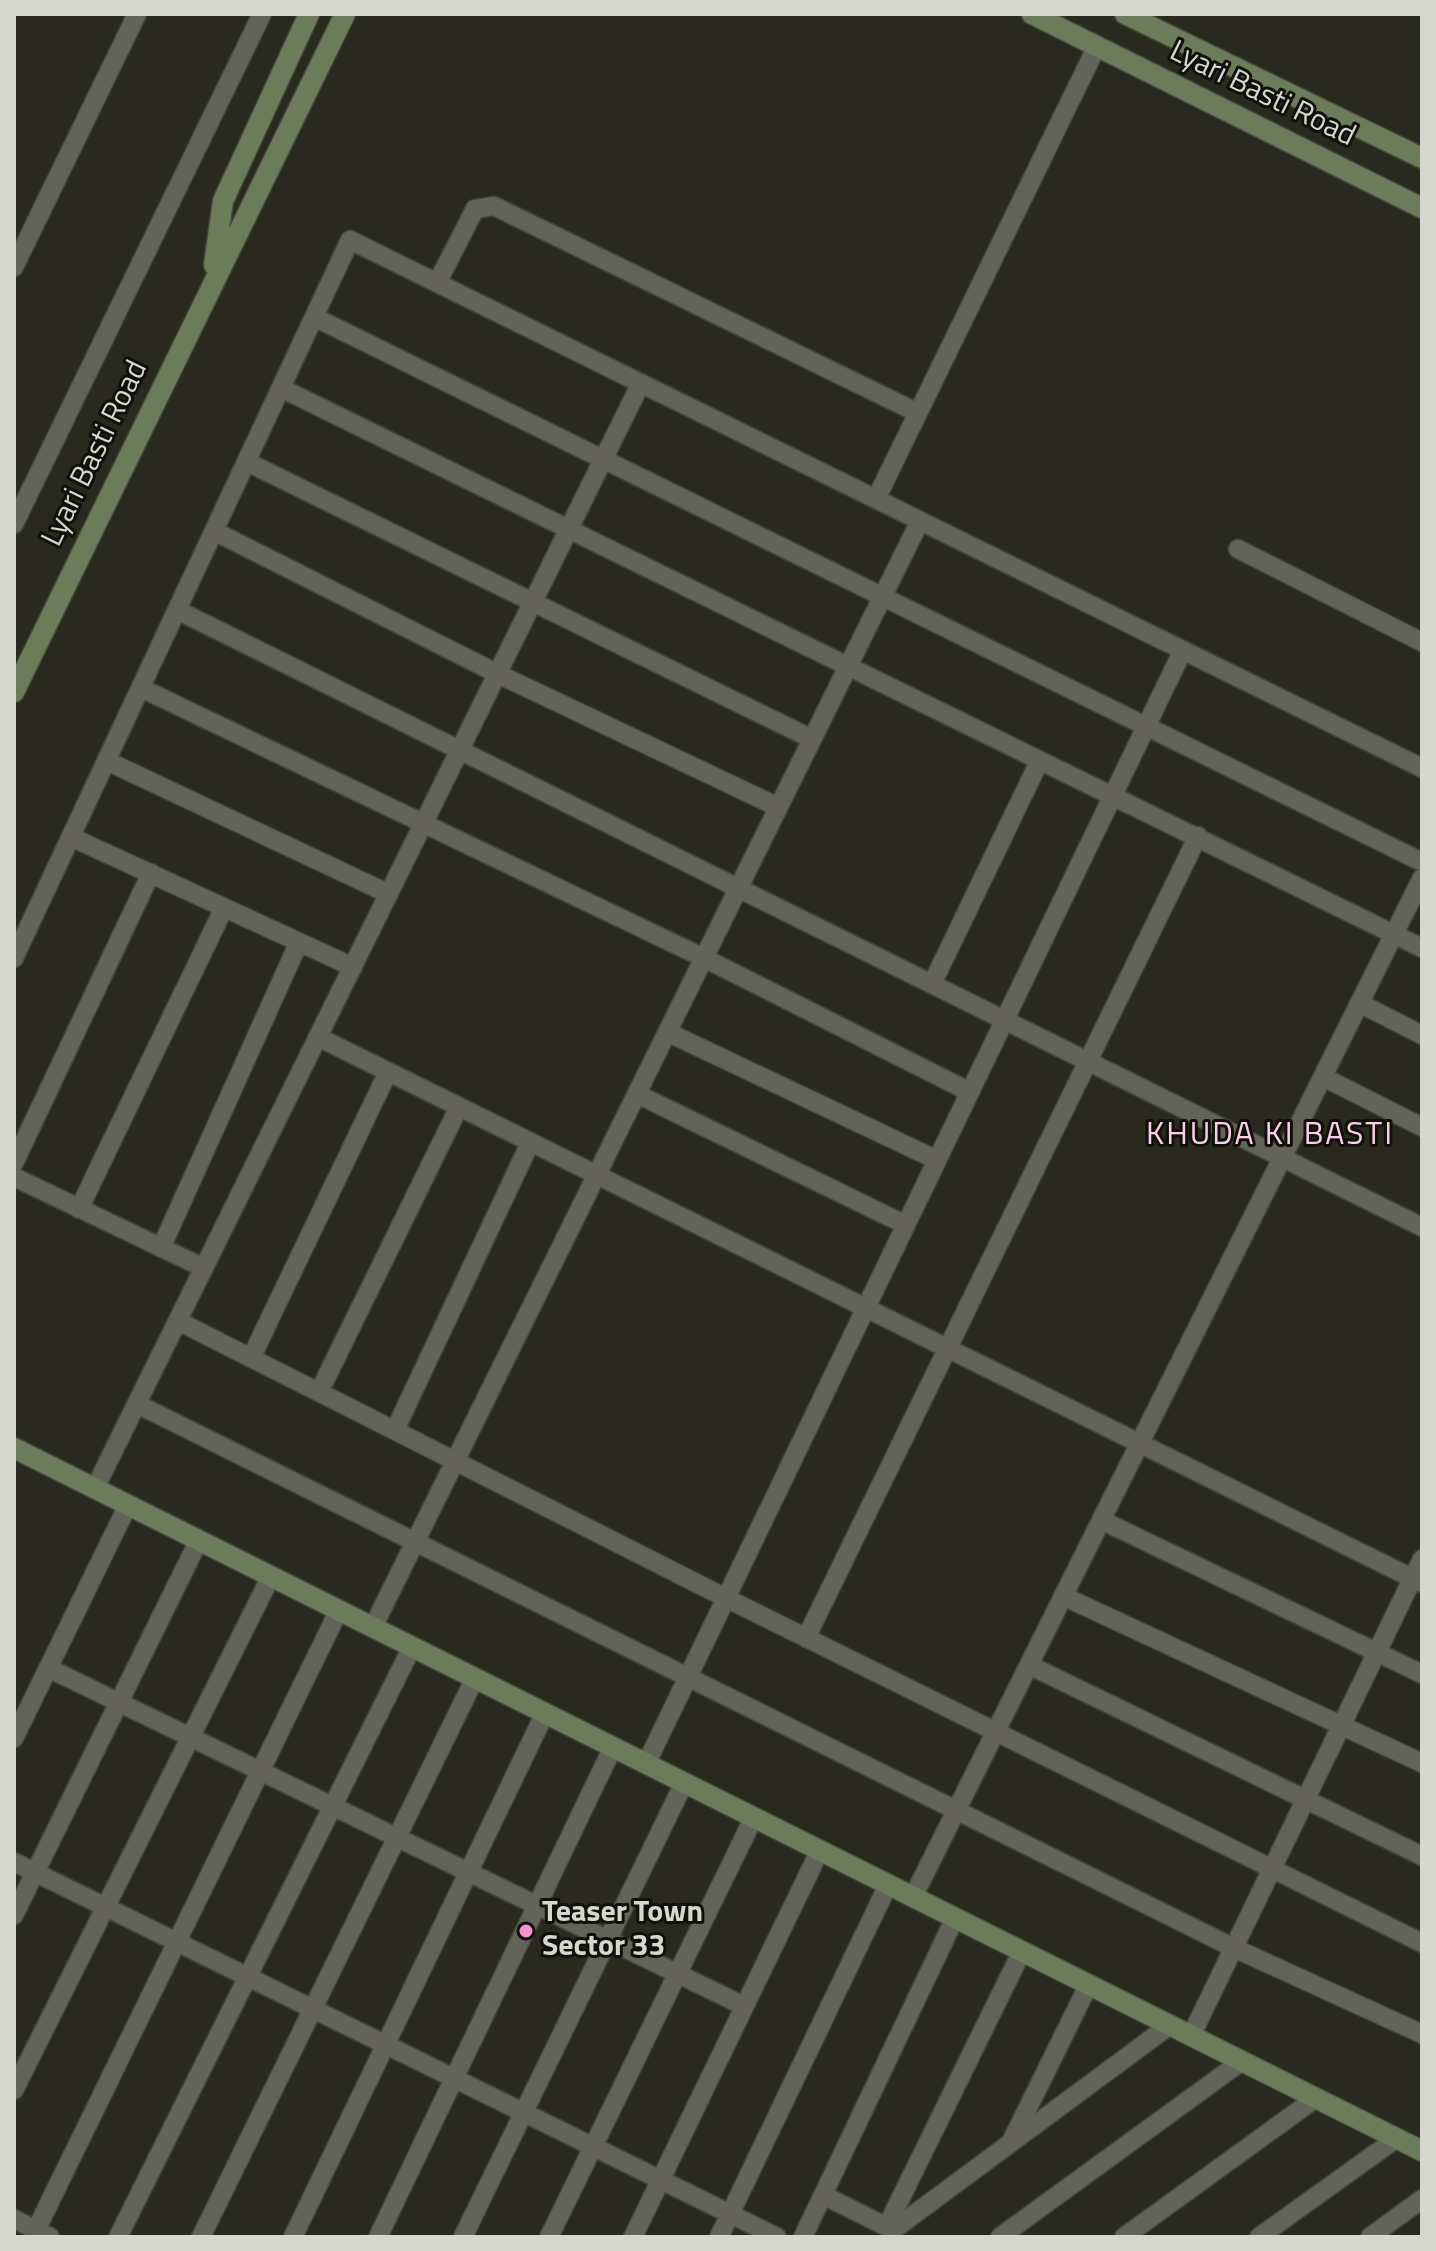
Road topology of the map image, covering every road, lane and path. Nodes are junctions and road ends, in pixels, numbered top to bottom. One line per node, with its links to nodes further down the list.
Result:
1 (137, 14): 10 (street)
2 (262, 14): 22 (street)
3 (309, 14): 13 (main road, Lyari Basti Road)
4 (345, 14): 13 (main road, Lyari Basti Road)
5 (1032, 14): 7 (main road, Lyari Basti Road)
6 (1125, 14): 8 (main road, Lyari Basti Road)
7 (1097, 46): 9 (main road, Lyari Basti Road); 17 (street)
8 (1422, 158)
9 (1422, 208)
10 (20, 242): 11 (street)
11 (14, 267)
12 (437, 283): 14 (street); 15 (street); 17 (street)
13 (211, 285): 34 (main road, Lyari Basti Road)
14 (314, 317): 16 (street); 18 (street)
15 (641, 383): 18 (street); 20 (street)
16 (281, 388): 19 (street); 24 (street)
17 (918, 413): 20 (street)
18 (603, 459): 24 (street); 26 (street)
19 (247, 462): 23 (street); 27 (street)
20 (876, 499): 21 (street)
21 (920, 521): 26 (street); 30 (street)
22 (14, 524)
23 (214, 531): 28 (street); 32 (street)
24 (568, 531): 27 (street); 31 (street)
25 (1238, 549): 29 (street)
26 (882, 597): 31 (street); 35 (street)
27 (533, 603): 32 (street); 36 (street)
28 (177, 610): 33 (street); 37 (street)
29 (1422, 642)
30 (1183, 650): 35 (street); 40 (street)
31 (847, 669): 36 (street); 39 (street)
32 (498, 674): 37 (street); 42 (street)
33 (141, 688): 38 (street); 43 (street)
34 (14, 692)
35 (1146, 726): 41 (street); 46 (street)
36 (812, 739): 42 (street)
37 (461, 748): 43 (street); 49 (street)
38 (107, 761): 45 (street); 50 (street)
39 (1039, 762): 41 (street); 58 (street)
40 (1422, 768)
41 (1113, 796): 44 (street); 60 (street)
42 (778, 807): 49 (street)
43 (423, 824): 50 (street); 56 (street)
44 (1198, 836): 52 (street); 64 (street)
45 (71, 837): 47 (street); 55 (street)
46 (1422, 862)
47 (151, 873): 51 (street); 74 (street)
48 (1422, 878): 52 (street)
49 (738, 888): 56 (street); 58 (street)
50 (389, 894): 57 (street)
51 (224, 908): 53 (street); 77 (street)
52 (1394, 933): 54 (street); 59 (street)
53 (299, 942): 57 (street); 80 (street)
54 (1422, 948)
55 (14, 958)
56 (704, 958): 61 (street); 67 (street)
57 (353, 967): 63 (street)
58 (932, 984): 60 (street)
59 (1359, 1003): 62 (street); 66 (street)
60 (1005, 1020): 64 (street); 67 (street)
61 (667, 1032): 68 (street); 73 (street)
62 (1422, 1035)
63 (318, 1037): 65 (street); 81 (street)
64 (1088, 1062): 72 (street); 84 (street)
65 (388, 1072): 69 (street); 85 (street)
66 (1323, 1077): 70 (street); 72 (street)
67 (970, 1092): 73 (street)
68 (637, 1094): 75 (street); 78 (street)
69 (459, 1107): 71 (street); 86 (street)
70 (1422, 1127)
71 (530, 1143): 75 (street); 88 (street)
72 (1282, 1158): 79 (street); 89 (street)
73 (937, 1160): 78 (street)
74 (14, 1163)
75 (596, 1175): 82 (street); 91 (street)
76 (14, 1177): 77 (street)
77 (79, 1209): 80 (street)
78 (906, 1225): 82 (street)
79 (1422, 1227)
80 (161, 1248): 81 (street)
81 (204, 1268): 83 (street)
82 (865, 1310): 84 (street); 101 (street)
83 (178, 1321): 85 (street); 87 (street)
84 (947, 1350): 89 (street); 104 (street)
85 (251, 1358): 86 (street)
86 (319, 1392): 88 (street)
87 (137, 1404): 92 (street); 96 (street)
88 (395, 1430): 91 (street)
89 (1139, 1445): 94 (street); 99 (street)
90 (14, 1448): 92 (main road)
91 (455, 1461): 96 (street); 101 (street)
92 (95, 1488): 93 (main road)
93 (128, 1505): 95 (main road); 108 (street)
94 (1101, 1520): 100 (street); 106 (street)
95 (199, 1540): 98 (main road); 112 (street)
96 (416, 1540): 103 (street); 110 (street)
97 (1422, 1559): 99 (street)
98 (271, 1576): 102 (main road); 116 (street)
99 (1417, 1581): 106 (street)
100 (1063, 1596): 107 (street); 114 (street)
101 (726, 1598): 104 (street); 110 (street)
102 (339, 1610): 103 (main road); 121 (street)
103 (373, 1627): 105 (main road)
104 (806, 1638): 115 (street)
105 (412, 1647): 111 (main road); 124 (street)
106 (1376, 1652): 109 (street); 114 (street)
107 (1029, 1665): 115 (street); 123 (street)
108 (48, 1668): 112 (street); 117 (street)
109 (1422, 1674)
110 (688, 1677): 120 (street); 125 (street)
111 (475, 1678): 113 (main road); 127 (street)
112 (119, 1702): 116 (street); 132 (street)
113 (545, 1713): 118 (main road); 133 (street)
114 (1341, 1725): 119 (street); 123 (street)
115 (995, 1732): 125 (street); 131 (street)
116 (191, 1737): 121 (street); 137 (street)
117 (14, 1738)
118 (613, 1747): 120 (main road); 136 (street)
119 (1422, 1763)
120 (646, 1764): 122 (main road)
121 (260, 1771): 124 (street); 141 (street)
122 (684, 1783): 126 (main road); 140 (street)
123 (1306, 1799): 129 (street); 131 (street)
124 (332, 1806): 127 (street); 146 (street)
125 (957, 1808): 135 (street); 143 (street)
126 (754, 1817): 128 (main road); 145 (street)
127 (397, 1837): 133 (street); 149 (street)
128 (820, 1850): 134 (main road); 148 (street)
129 (1422, 1856)
130 (14, 1862): 132 (street)
131 (1272, 1869): 142 (street); 143 (street)
132 (35, 1872): 137 (street); 138 (street)
133 (468, 1872): 136 (street); 153 (street)
134 (888, 1885): 135 (main road); 166 (street)
135 (913, 1897): 139 (main road)
136 (537, 1905): 140 (street); 155 (street)
137 (106, 1907): 141 (street); 156 (street)
138 (14, 1915)
139 (955, 1918): 144 (main road); 164 (street)
140 (608, 1940): 145 (street); 158 (street)
141 (176, 1942): 146 (street); 169 (street)
142 (1422, 1943)
143 (1234, 1948): 151 (street); 152 (street)
144 (1022, 1951): 147 (main road); 168 (street)
145 (678, 1974): 148 (street); 161 (street)
146 (247, 1977): 149 (street); 170 (street)
147 (1089, 1984): 150 (main road); 160 (street)
148 (744, 2006): 163 (street)
149 (313, 2009): 153 (street); 171 (street)
150 (1170, 2025): 152 (main road); 160 (street)
151 (1422, 2034)
152 (1191, 2036): 154 (main road)
153 (385, 2045): 155 (street); 172 (street)
154 (1242, 2061): 157 (main road); 180 (street)
155 (454, 2079): 158 (street); 173 (street)
156 (14, 2090)
157 (1316, 2098): 159 (main road); 181 (street)
158 (523, 2112): 161 (street); 174 (street)
159 (1397, 2138): 162 (main road); 182 (street)
160 (1010, 2143): 168 (street)
161 (593, 2147): 163 (street); 175 (street)
162 (1422, 2151)
163 (660, 2180): 166 (street); 176 (street)
164 (823, 2195): 168 (street); 179 (street)
165 (1422, 2199): 183 (street)
166 (730, 2214): 177 (street); 178 (street)
167 (14, 2219): 169 (street)
168 (898, 2230)
169 (43, 2234)
170 (118, 2237)
171 (201, 2237)
172 (293, 2237)
173 (378, 2237)
174 (463, 2237)
175 (549, 2237)
176 (633, 2237)
177 (719, 2237)
178 (777, 2237)
179 (803, 2237)
180 (1000, 2237)
181 (1124, 2237)
182 (1259, 2237)
183 (1370, 2237)

